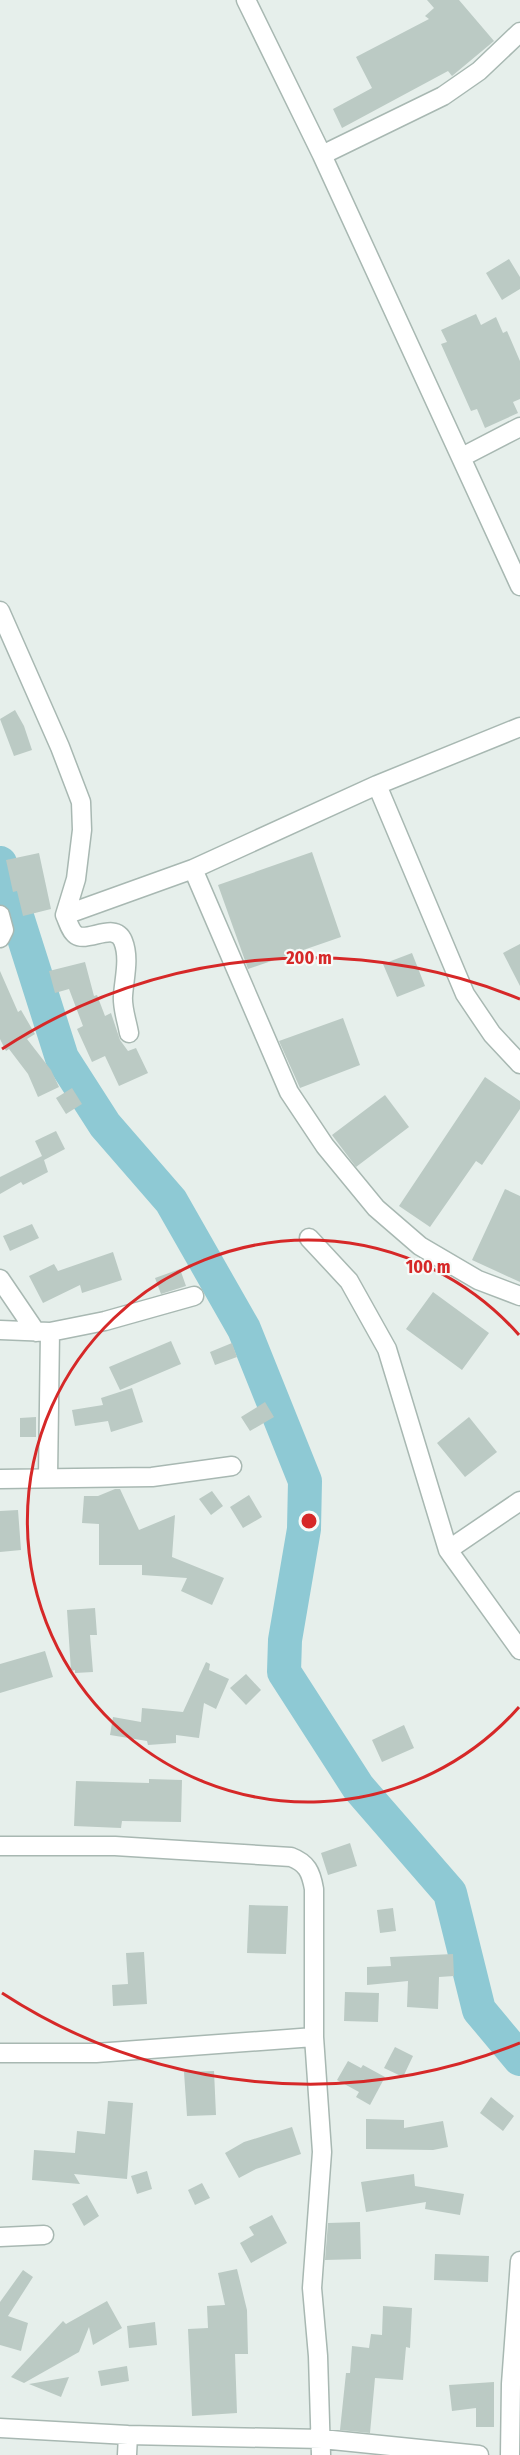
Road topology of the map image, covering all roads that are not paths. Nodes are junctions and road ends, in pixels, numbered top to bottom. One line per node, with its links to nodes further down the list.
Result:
1 (246, 0): 3 (street)
2 (520, 32): 3 (street)
3 (322, 154): 5 (street)
4 (520, 427): 5 (street)
5 (462, 457): 6 (street)
6 (520, 586)
7 (0, 611): 12 (street)
8 (520, 727): 9 (street)
9 (377, 784): 10 (street); 15 (street)
10 (193, 869): 12 (street); 19 (street)
11 (0, 915): 13 (street)
12 (65, 915): 14 (street)
13 (0, 938)
14 (129, 1033)
15 (520, 1064)
16 (309, 1238): 26 (street)
17 (0, 1279): 21 (street)
18 (194, 1296): 21 (street)
19 (520, 1296)
20 (0, 1330): 21 (street)
21 (43, 1332): 23 (street)
22 (232, 1466): 23 (street)
23 (48, 1477): 24 (street)
24 (0, 1479)
25 (520, 1501): 26 (street)
26 (448, 1550): 27 (street)
27 (520, 1650)
28 (0, 1846): 29 (street)
29 (314, 2037): 30 (street); 36 (street)
30 (0, 2053)
31 (44, 2235): 32 (street)
32 (0, 2237)
33 (520, 2261): 39 (street)
34 (0, 2428): 35 (street)
35 (128, 2435): 36 (street); 37 (street)
36 (321, 2447): 38 (street)
37 (127, 2455)
38 (479, 2455)
39 (510, 2455)

